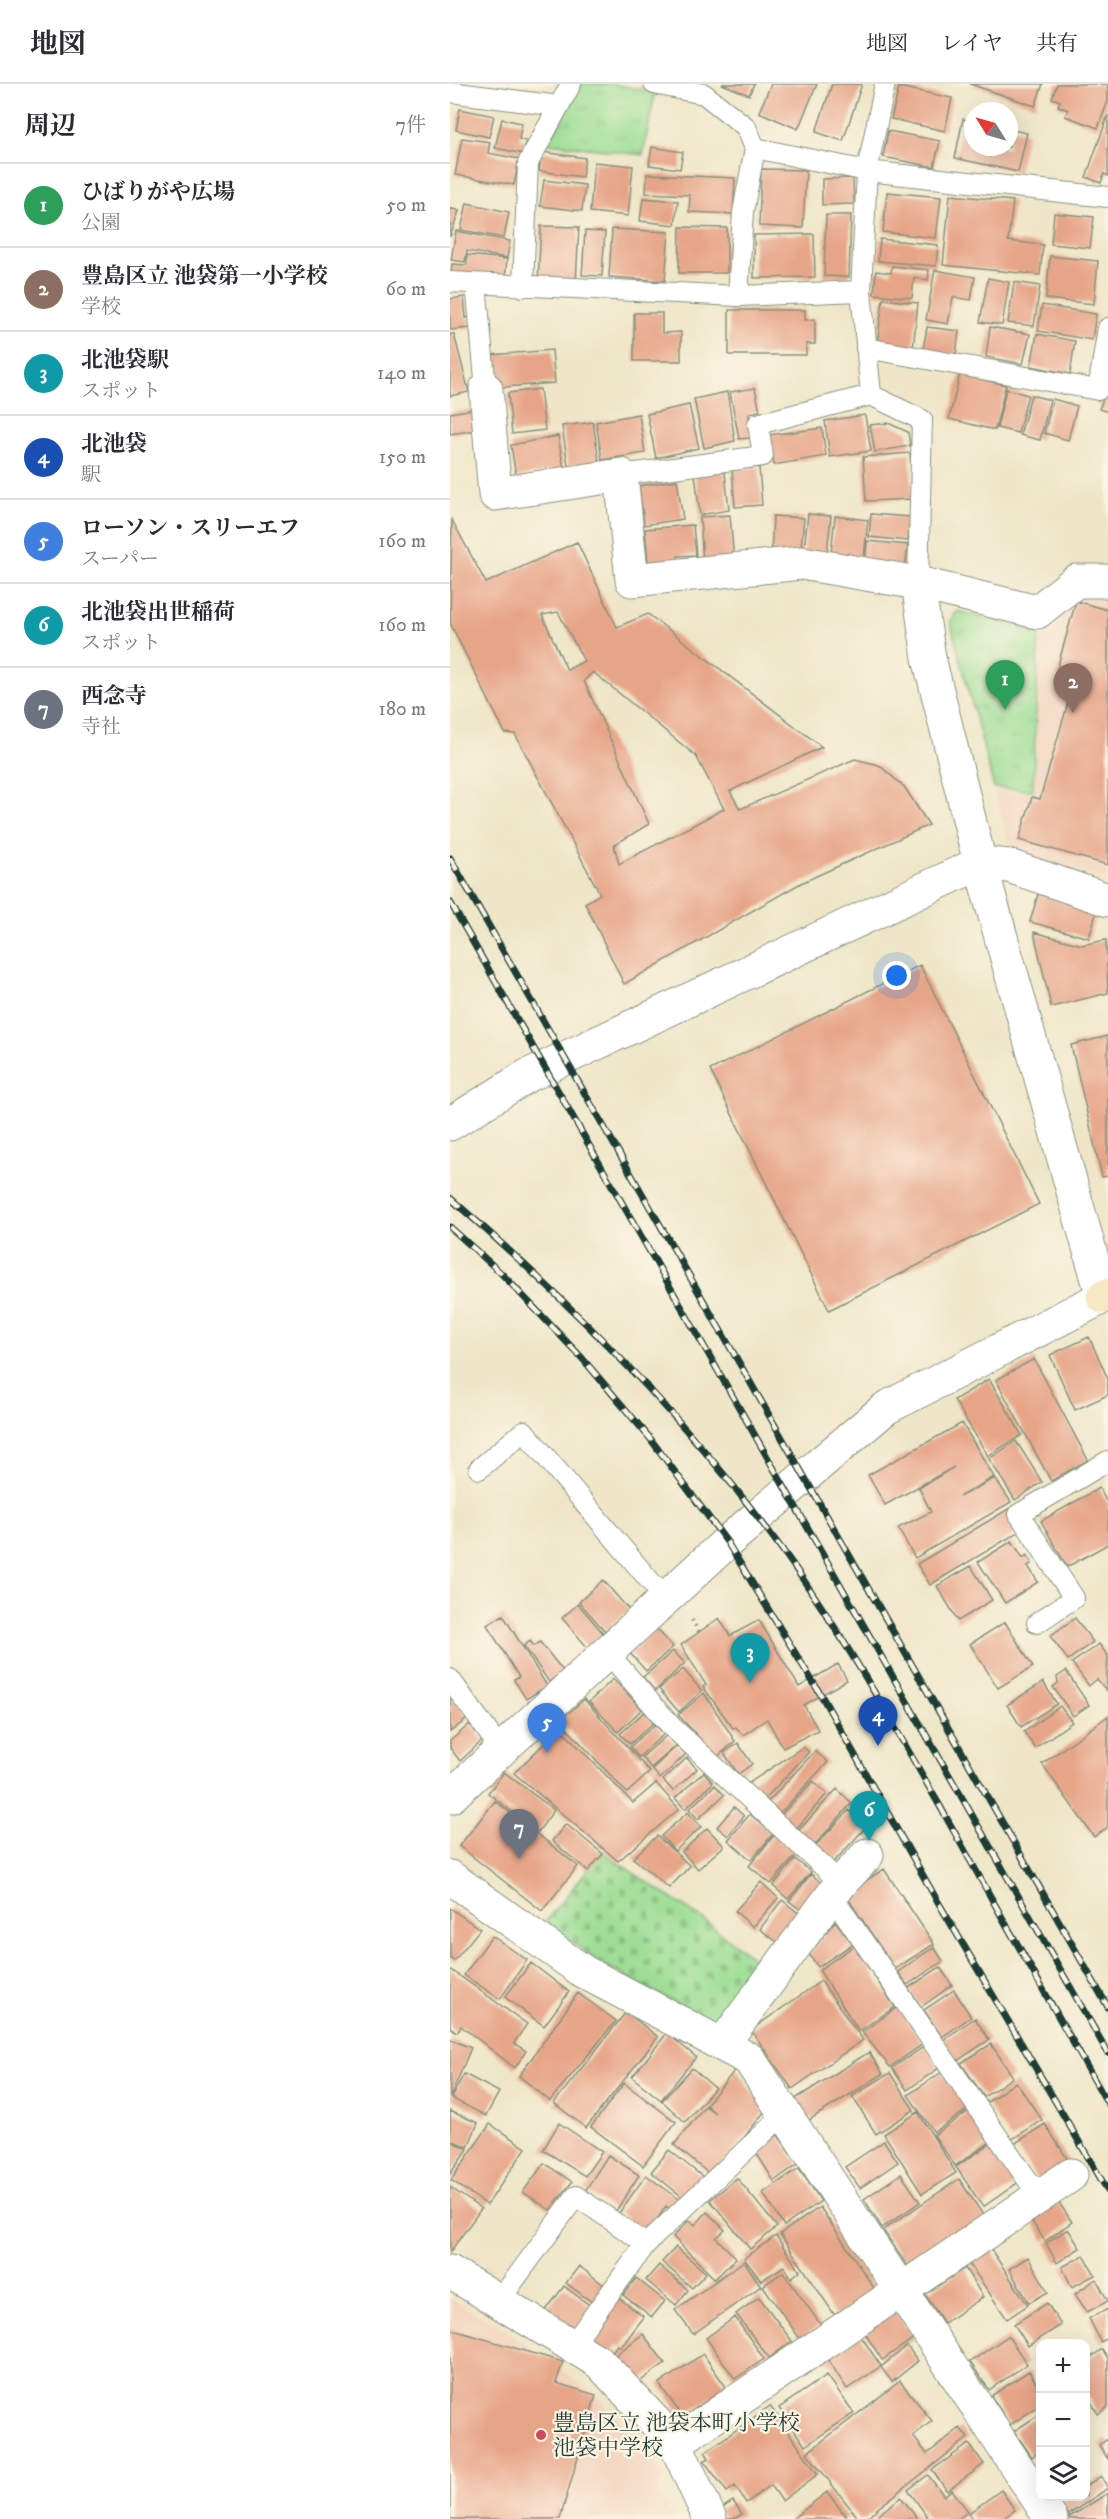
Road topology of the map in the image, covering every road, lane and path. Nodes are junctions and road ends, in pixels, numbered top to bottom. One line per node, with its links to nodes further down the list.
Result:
1 (571, 84): 5 (lane)
2 (654, 84): 6 (lane)
3 (885, 84): 7 (lane)
4 (450, 92): 5 (lane)
5 (559, 106): 11 (lane)
6 (755, 148): 7 (lane); 13 (lane)
7 (867, 171): 8 (lane); 12 (lane)
8 (1108, 197)
9 (450, 282): 10 (lane)
10 (477, 284): 11 (lane); 16 (lane)
11 (523, 287): 13 (lane)
12 (861, 291): 13 (lane); 15 (lane)
13 (738, 296)
14 (1108, 328): 15 (lane)
15 (866, 348): 17 (lane)
16 (486, 389): 18 (street)
17 (871, 395): 18 (lane); 20 (lane)
18 (621, 475): 20 (street)
19 (1108, 581): 20 (street)
20 (918, 583): 21 (street)
21 (980, 863): 22 (street); 23 (street); 24 (street)
22 (1108, 900)
23 (450, 1124)
24 (1106, 1296): 27 (street)
25 (1108, 1461): 28 (lane)
26 (479, 1469): 27 (lane)
27 (666, 1600): 29 (street)
28 (1037, 1623)
29 (608, 1653): 31 (street); 35 (lane)
30 (450, 1679): 31 (lane)
31 (501, 1750): 32 (street)
32 (450, 1797)
33 (867, 1855): 35 (street)
34 (450, 1877): 36 (street)
35 (836, 1889): 36 (street); 39 (lane)
36 (722, 2045): 37 (street)
37 (784, 2114): 40 (lane); 42 (street)
38 (1071, 2175): 39 (street)
39 (1038, 2195): 42 (street)
40 (646, 2244): 43 (lane); 44 (lane)
41 (450, 2272): 43 (street)
42 (898, 2290): 45 (street); 47 (street)
43 (499, 2301): 44 (street)
44 (572, 2345): 45 (street)
45 (675, 2443): 46 (street)
46 (710, 2519)
47 (1051, 2519)

